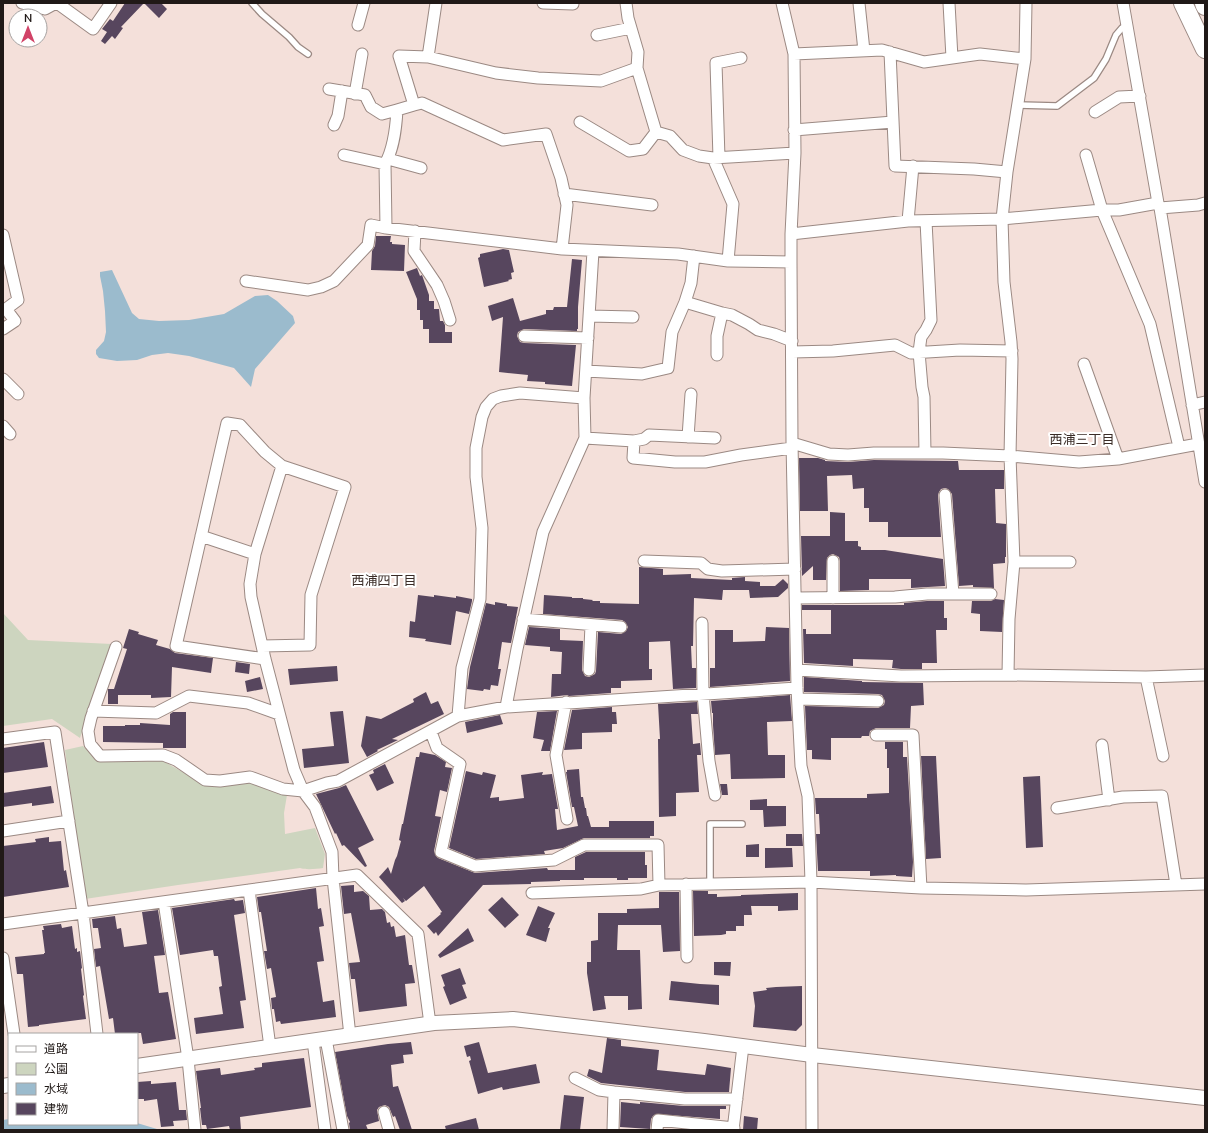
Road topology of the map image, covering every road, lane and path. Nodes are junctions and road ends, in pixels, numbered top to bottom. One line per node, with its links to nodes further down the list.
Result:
1 (22, 3): 2 (street)
2 (56, 3): 3 (street)
3 (111, 3)
4 (252, 3): 23 (lane)
5 (364, 3): 16 (street)
6 (436, 3): 26 (street)
7 (543, 3): 8 (street)
8 (573, 3)
9 (626, 3): 18 (street)
10 (782, 3): 25 (street)
11 (859, 3): 21 (street)
12 (948, 3): 28 (street)
13 (1026, 3): 29 (street)
14 (1123, 3): 17 (street)
15 (1183, 3): 20 (highway)
16 (358, 25)
17 (1127, 25): 34 (street); 36 (lane)
18 (631, 28): 19 (street); 30 (street)
19 (597, 35)
20 (1205, 49)
21 (864, 51): 22 (street); 25 (street)
22 (890, 52): 28 (street); 40 (street)
23 (308, 54)
24 (362, 54): 33 (street)
25 (794, 54): 42 (street)
26 (428, 57): 30 (street); 35 (street)
27 (742, 58): 47 (street)
28 (952, 58): 29 (street)
29 (1025, 59): 36 (street)
30 (637, 68): 43 (street)
31 (329, 89): 32 (street)
32 (342, 91): 33 (street); 41 (street)
33 (355, 94): 37 (street)
34 (1140, 96): 38 (street); 55 (street)
35 (414, 105): 37 (street); 52 (street)
36 (1018, 105): 51 (street)
37 (397, 110): 48 (street)
38 (1095, 112)
39 (580, 122): 43 (street)
40 (893, 122): 42 (street); 49 (street)
41 (334, 125)
42 (794, 130): 44 (street)
43 (656, 132): 47 (street)
44 (795, 153): 47 (street); 62 (street)
45 (344, 155): 48 (street)
46 (1086, 155): 56 (street)
47 (716, 158): 67 (street)
48 (386, 162): 50 (street); 60 (street)
49 (913, 166): 51 (street); 58 (street)
50 (422, 168)
51 (1007, 172): 57 (street)
52 (564, 194): 54 (street); 64 (street)
53 (1205, 203): 55 (street)
54 (652, 205)
55 (1159, 206): 56 (street); 89 (street)
56 (1102, 210): 57 (street); 96 (street)
57 (1002, 219): 59 (street); 79 (street)
58 (908, 221): 59 (street); 62 (street)
59 (926, 221): 80 (street)
60 (386, 228): 61 (street); 69 (street)
61 (415, 231): 64 (street); 74 (street)
62 (791, 234): 68 (street)
63 (3, 235): 75 (street)
64 (562, 249): 65 (street)
65 (593, 251): 66 (street); 72 (street)
66 (694, 256): 67 (street); 70 (street)
67 (728, 261): 68 (street)
68 (791, 262): 78 (street)
69 (246, 281)
70 (685, 302): 71 (street); 83 (street)
71 (722, 314): 78 (street); 81 (street)
72 (589, 316): 73 (street); 77 (street)
73 (633, 317)
74 (450, 320)
75 (3, 329)
76 (524, 336): 77 (street)
77 (588, 338): 83 (street)
78 (792, 347): 80 (street); 95 (street)
79 (1012, 351): 80 (street); 98 (street)
80 (919, 352): 97 (street)
81 (717, 355)
82 (1084, 364): 99 (street)
83 (586, 371): 87 (street)
84 (3, 379): 85 (street)
85 (18, 394)
86 (691, 394): 90 (street)
87 (584, 398): 91 (street); 134 (street)
88 (1205, 402): 89 (street)
89 (1192, 405): 94 (street)
90 (688, 437): 92 (street); 93 (street)
91 (585, 438): 93 (street); 114 (street)
92 (714, 438)
93 (634, 441): 95 (street)
94 (1198, 444): 96 (street); 101 (street)
95 (792, 446): 97 (street); 109 (street)
96 (1179, 447): 99 (street)
97 (925, 453): 98 (street)
98 (1010, 456): 99 (street); 107 (street)
99 (1118, 458)
100 (282, 466): 103 (street); 104 (street); 118 (street)
101 (1205, 482)
102 (945, 495): 110 (street)
103 (201, 536): 104 (street); 120 (street)
104 (255, 554): 118 (street)
105 (644, 561): 109 (street)
106 (833, 561): 113 (street)
107 (1014, 562): 108 (street); 123 (street)
108 (1070, 562)
109 (795, 569): 112 (street)
110 (953, 594): 111 (street); 113 (street)
111 (991, 594)
112 (796, 598): 113 (street); 122 (street)
113 (832, 598)
114 (524, 619): 116 (street); 131 (street)
115 (702, 623): 127 (street)
116 (591, 625): 117 (street); 121 (street)
117 (621, 627)
118 (262, 646): 120 (street)
119 (116, 647): 132 (street)
120 (265, 660): 133 (street)
121 (589, 670)
122 (797, 670): 123 (street); 126 (street)
123 (1008, 675): 125 (street)
124 (1205, 676): 125 (street)
125 (1146, 677): 139 (street)
126 (797, 688): 127 (street); 128 (street)
127 (703, 694): 130 (street); 141 (street)
128 (798, 699): 129 (street); 149 (street)
129 (878, 701)
130 (566, 702): 131 (street); 144 (street)
131 (506, 707): 134 (street)
132 (94, 711): 133 (street); 140 (street)
133 (279, 714): 140 (street)
134 (458, 716): 135 (street)
135 (431, 732): 140 (street); 153 (street)
136 (876, 734): 155 (street)
137 (3, 739): 145 (street)
138 (1102, 745): 142 (street)
139 (1163, 756)
140 (304, 791): 148 (street)
141 (715, 796)
142 (1109, 800): 143 (street); 154 (street)
143 (1057, 808)
144 (567, 819)
145 (69, 821): 147 (street); 159 (street)
146 (742, 824): 151 (lane)
147 (3, 831)
148 (333, 878): 156 (street); 163 (street); 166 (street)
149 (811, 882): 151 (street); 155 (street); 170 (street)
150 (686, 884): 151 (street); 153 (street); 161 (street)
151 (710, 884)
152 (1205, 884): 154 (street)
153 (659, 885): 157 (street)
154 (1176, 885): 155 (street)
155 (921, 888)
156 (249, 890): 158 (street); 169 (street)
157 (532, 893)
158 (164, 902): 159 (street); 171 (street)
159 (83, 913): 160 (street); 165 (street)
160 (3, 924)
161 (687, 957)
162 (3, 958): 164 (street)
163 (430, 1024): 166 (street); 168 (street)
164 (14, 1033)
165 (97, 1033)
166 (350, 1036): 167 (street)
167 (320, 1040): 169 (street); 180 (street); 181 (street)
168 (743, 1046): 170 (street); 176 (street)
169 (270, 1047): 171 (street)
170 (812, 1055): 175 (street); 185 (street)
171 (188, 1059): 172 (street); 179 (street)
172 (138, 1066)
173 (575, 1078): 174 (street)
174 (614, 1092): 176 (street); 183 (street)
175 (1205, 1098)
176 (737, 1099): 178 (street)
177 (384, 1112): 182 (street)
178 (734, 1129): 184 (street)
179 (195, 1130)
180 (322, 1130)
181 (343, 1130)
182 (389, 1130)
183 (613, 1130)
184 (656, 1130)
185 (812, 1130)

